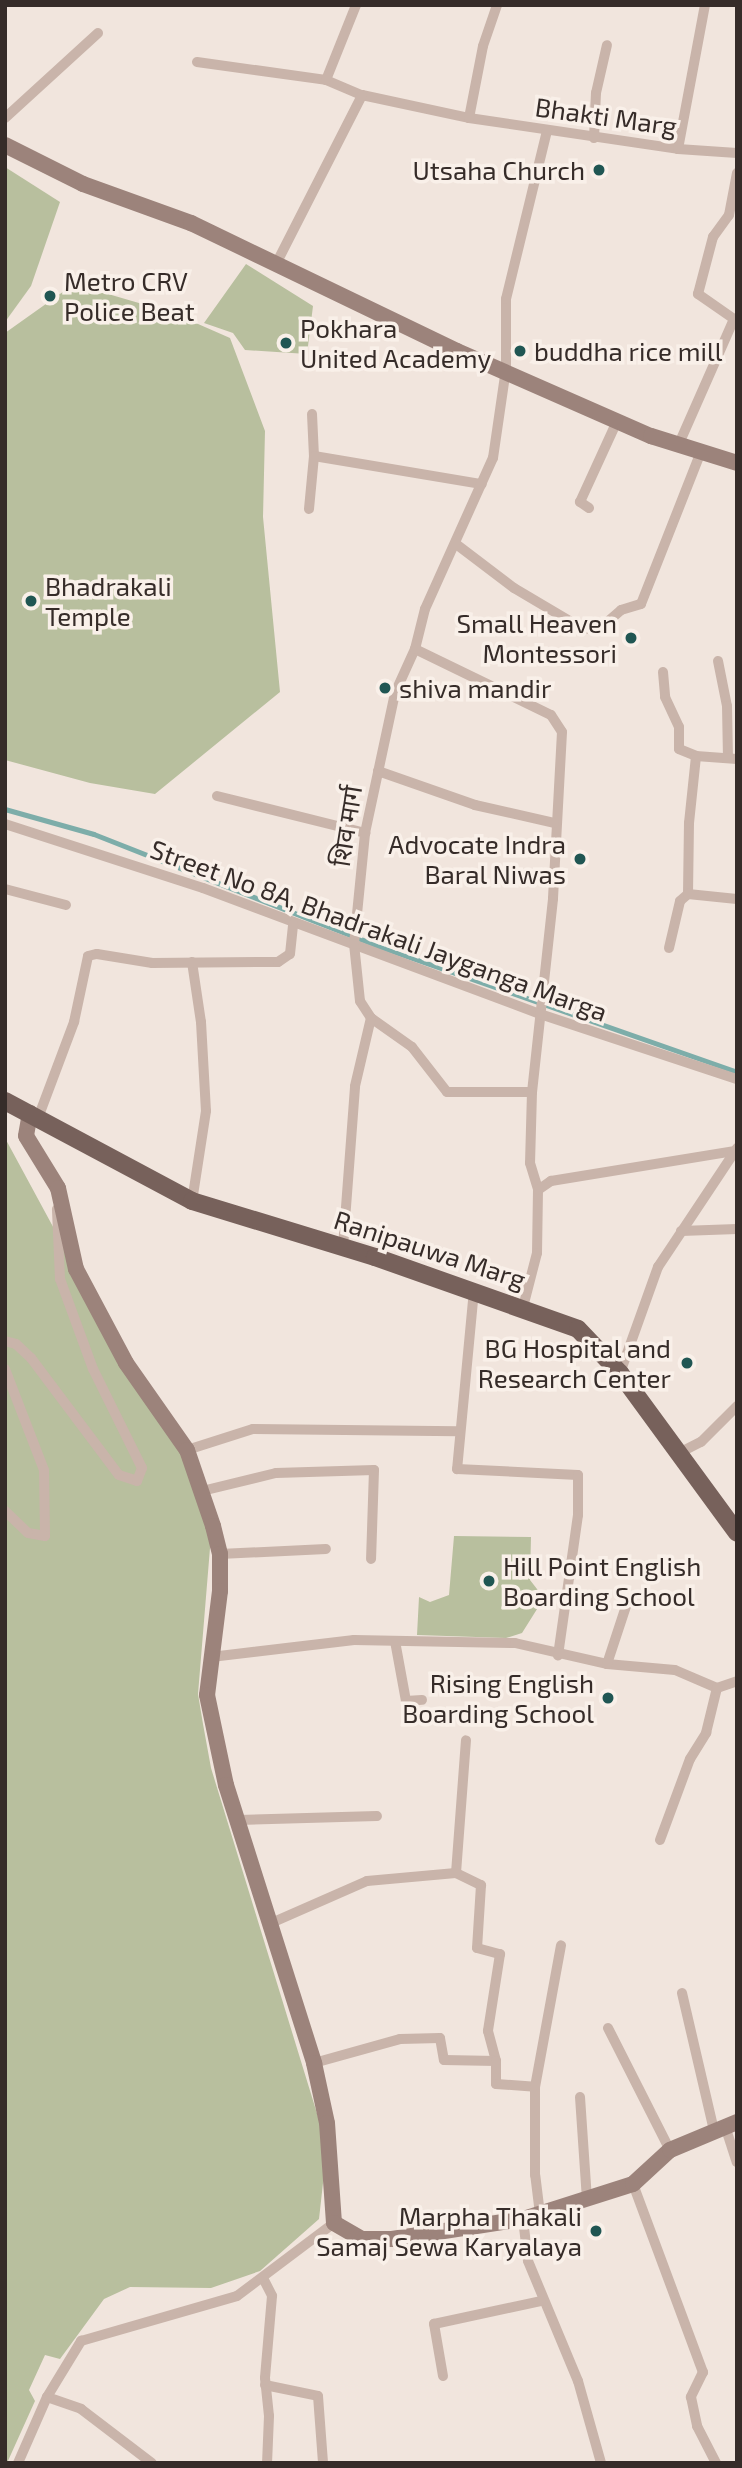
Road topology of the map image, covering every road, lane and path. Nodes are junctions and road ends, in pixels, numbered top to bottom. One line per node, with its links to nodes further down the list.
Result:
1 (356, 5): 7 (street)
2 (497, 5): 10 (street)
3 (705, 5): 14 (street)
4 (98, 33): 9 (street)
5 (607, 45): 12 (street)
6 (197, 62): 7 (street, Bhakti Marg)
7 (327, 80): 8 (street, Bhakti Marg)
8 (362, 95): 10 (street, Bhakti Marg); 17 (street)
9 (5, 118)
10 (469, 118): 11 (street, Bhakti Marg)
11 (547, 131): 12 (street, Bhakti Marg); 18 (street, शिव मार्ग)
12 (594, 138): 14 (street, Bhakti Marg)
13 (5, 145): 17 (main road)
14 (678, 149): 15 (street, Bhakti Marg)
15 (737, 153)
16 (737, 173): 21 (street)
17 (275, 266): 18 (main road)
18 (506, 369): 20 (main road); 25 (street, शिव मार्ग)
19 (312, 414): 23 (street)
20 (617, 421): 21 (main road); 26 (street)
21 (678, 446): 22 (main road)
22 (700, 454): 24 (main road); 28 (street)
23 (314, 456): 25 (street); 27 (street)
24 (737, 463)
25 (482, 484): 28 (street, शिव मार्ग)
26 (589, 508)
27 (309, 509)
28 (456, 544): 29 (street, शिव मार्ग)
29 (415, 649): 34 (street, शिव मार्ग); 36 (street)
30 (718, 661): 33 (street)
31 (663, 672): 32 (street)
32 (696, 756): 33 (street); 40 (street)
33 (732, 758)
34 (378, 771): 36 (street); 38 (street, शिव मार्ग)
35 (217, 796): 38 (street)
36 (554, 823): 47 (street)
37 (5, 824): 43 (street, Street No 8A, Bhadrakali Jayganga Marga)
38 (365, 833): 44 (street, शिव मार्ग)
39 (5, 889): 42 (street)
40 (688, 894): 41 (street); 45 (street)
41 (737, 899)
42 (66, 905)
43 (293, 924): 44 (street, Street No 8A, Bhadrakali Jayganga Marga); 46 (street)
44 (354, 944): 47 (street, Street No 8A, Bhadrakali Jayganga Marga); 48 (street, शिव मार्ग)
45 (669, 948)
46 (192, 962): 52 (street); 56 (street)
47 (540, 1014): 49 (street, Street No 8A, Bhadrakali Jayganga Marga); 50 (street)
48 (371, 1018): 50 (street); 59 (street)
49 (737, 1079)
50 (532, 1092): 55 (street)
51 (5, 1101): 52 (main road, Ranipauwa Marg)
52 (34, 1116): 54 (main road); 56 (main road, Ranipauwa Marg)
53 (735, 1149): 55 (street); 58 (street)
54 (58, 1188): 62 (street); 67 (main road)
55 (538, 1190): 61 (street)
56 (192, 1201): 59 (main road, Ranipauwa Marg)
57 (737, 1228): 58 (street)
58 (681, 1231): 64 (street)
59 (343, 1247): 60 (main road, Ranipauwa Marg)
60 (474, 1290): 61 (main road, Ranipauwa Marg); 66 (street)
61 (523, 1307): 64 (main road, Ranipauwa Marg)
62 (5, 1341)
63 (5, 1369): 70 (street)
64 (621, 1373): 68 (main road, Ranipauwa Marg)
65 (737, 1406): 68 (street)
66 (458, 1431): 67 (street); 77 (street)
67 (187, 1450): 69 (main road)
68 (677, 1454): 71 (main road, Ranipauwa Marg)
69 (202, 1490): 73 (main road); 74 (street)
70 (5, 1511)
71 (737, 1533)
72 (326, 1549): 73 (street)
73 (220, 1554): 78 (main road)
74 (371, 1559)
75 (628, 1600): 79 (street)
76 (395, 1641): 77 (street); 78 (street); 82 (street)
77 (558, 1656): 79 (street)
78 (211, 1657): 85 (main road)
79 (607, 1664): 81 (street)
80 (737, 1681): 81 (street)
81 (718, 1688): 86 (street)
82 (422, 1700)
83 (466, 1740): 87 (street)
84 (377, 1816): 85 (street)
85 (238, 1820): 88 (main road)
86 (660, 1840)
87 (456, 1873): 88 (street); 92 (street)
88 (269, 1924): 93 (main road)
89 (561, 1945): 94 (street)
90 (682, 1993): 96 (street)
91 (608, 2028): 97 (street)
92 (496, 2062): 93 (street); 94 (street)
93 (314, 2063): 103 (main road)
94 (535, 2087): 101 (street)
95 (580, 2097): 100 (street)
96 (725, 2126): 97 (main road); 98 (street)
97 (670, 2150): 99 (main road)
98 (737, 2162)
99 (632, 2184): 100 (main road); 116 (street)
100 (587, 2199): 101 (main road)
101 (541, 2214): 102 (main road)
102 (523, 2219): 103 (main road); 105 (street)
103 (334, 2222): 104 (street)
104 (263, 2278): 107 (street); 108 (street)
105 (541, 2301): 106 (street); 115 (street)
106 (443, 2376)
107 (265, 2385): 113 (street); 114 (street)
108 (47, 2397): 109 (street); 112 (street)
109 (24, 2446): 110 (street); 111 (street)
110 (18, 2463)
111 (28, 2463)
112 (152, 2463)
113 (267, 2463)
114 (323, 2463)
115 (601, 2463)
116 (716, 2463)

